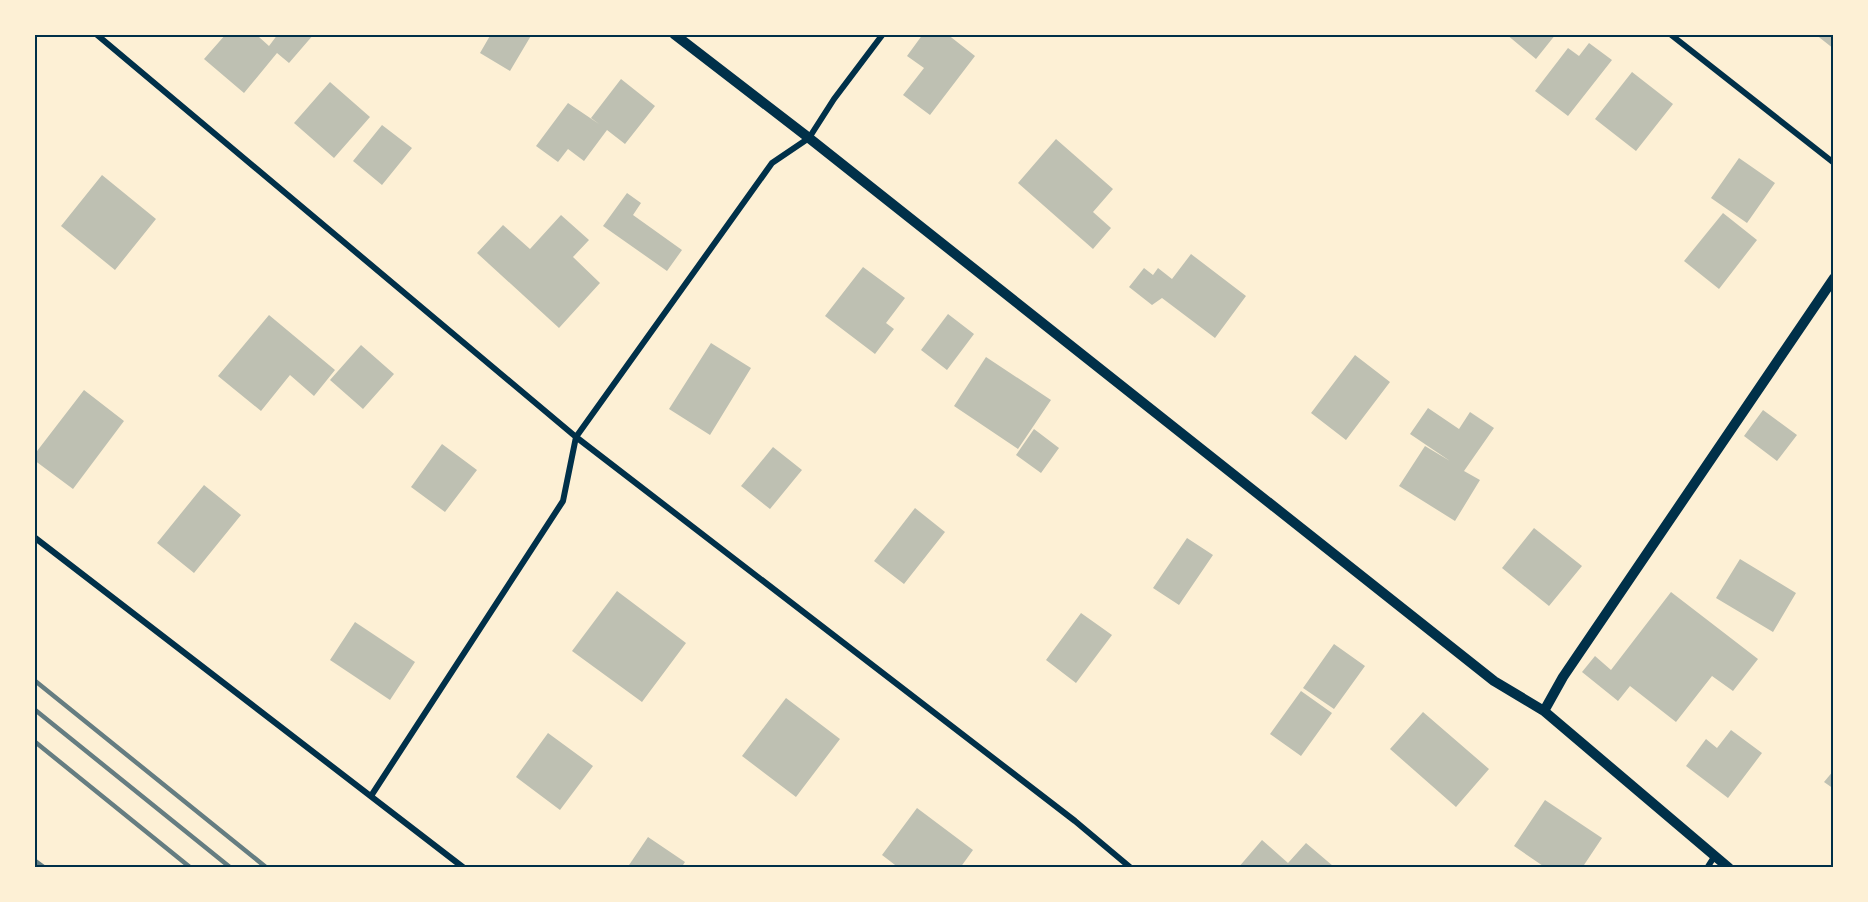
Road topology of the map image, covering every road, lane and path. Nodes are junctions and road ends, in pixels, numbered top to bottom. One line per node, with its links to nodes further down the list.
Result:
1 (96, 34): 8 (street)
2 (674, 34): 5 (street)
3 (883, 34): 5 (street)
4 (1671, 34): 6 (street)
5 (809, 138): 8 (street); 10 (street)
6 (1833, 163)
7 (1833, 278): 10 (street)
8 (576, 437): 11 (street); 14 (street)
9 (34, 537): 11 (street)
10 (1544, 711): 12 (street)
11 (371, 796): 13 (street)
12 (1714, 856): 15 (street); 16 (street)
13 (464, 867)
14 (1131, 867)
15 (1707, 867)
16 (1729, 867)

